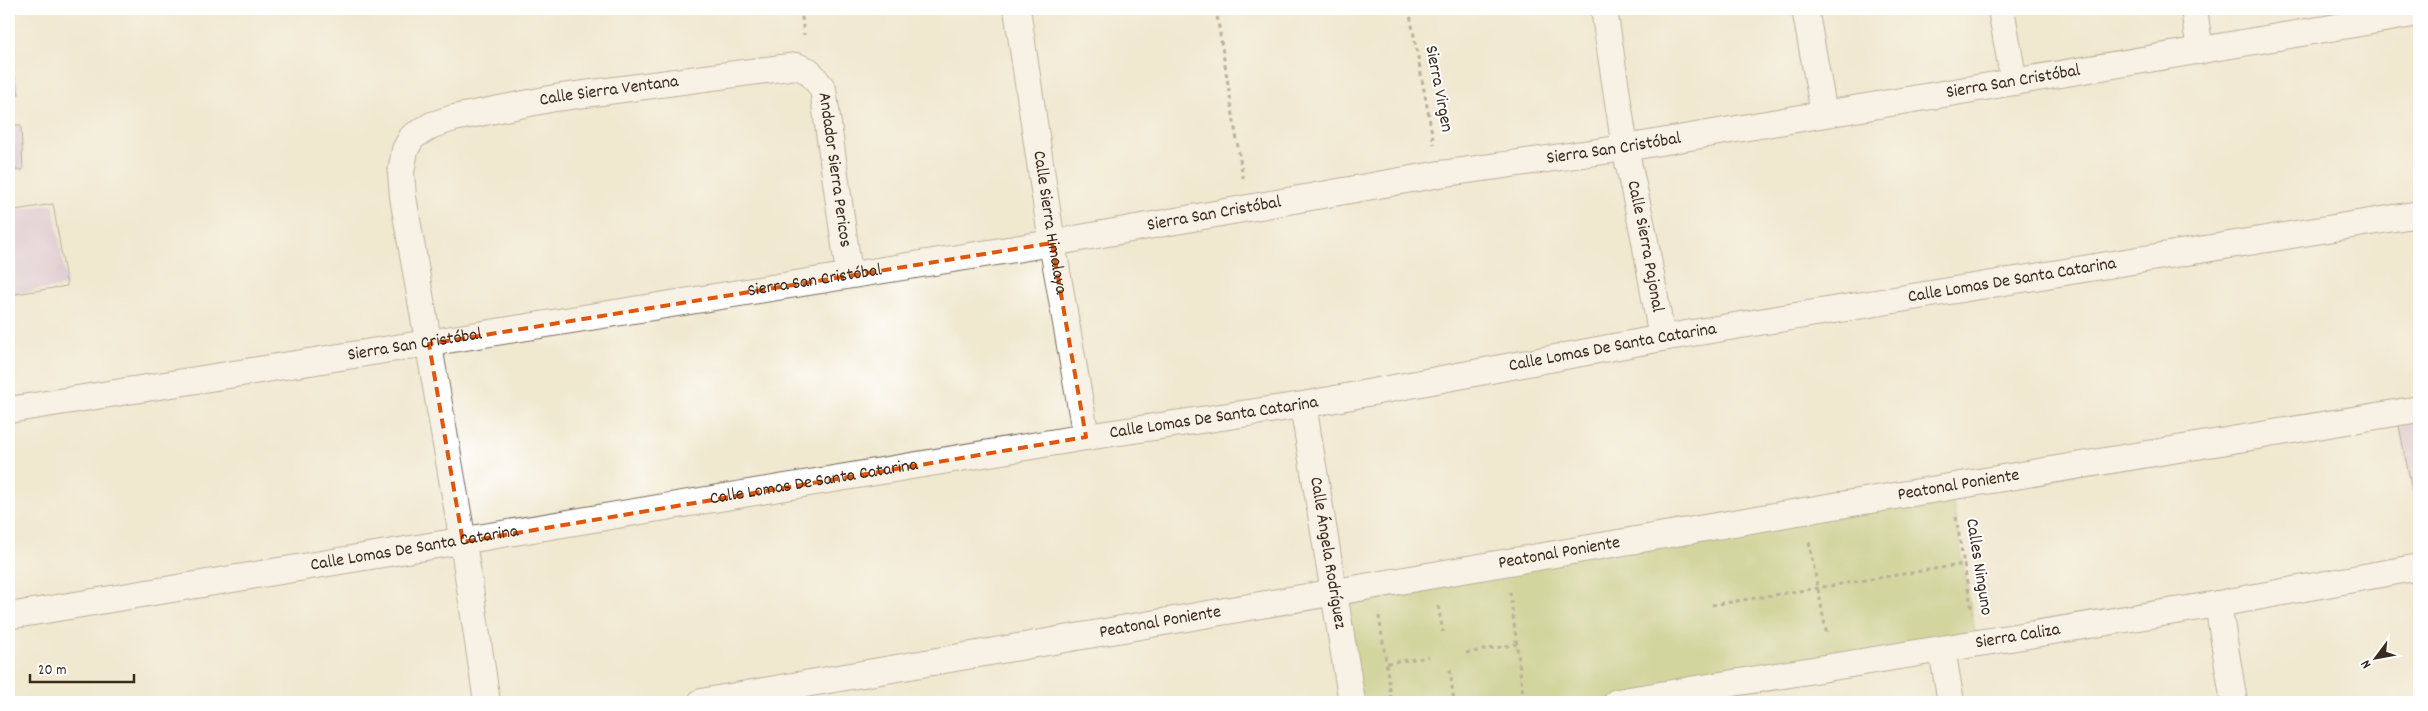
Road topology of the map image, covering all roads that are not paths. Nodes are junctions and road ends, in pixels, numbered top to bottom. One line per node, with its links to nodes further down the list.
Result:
1 (1017, 9): 13 (street, Calle Sierra Himalaya)
2 (1604, 9): 11 (street, Calle Sierra Pajonal)
3 (1805, 9): 10 (street)
4 (2001, 9): 9 (street)
5 (2194, 9): 7 (street)
6 (2404, 13): 7 (street, Sierra San Cristóbal)
7 (2200, 51): 9 (street, Sierra San Cristóbal)
8 (809, 70): 14 (street, Andador Sierra Pericos); 16 (street, Calle Sierra Ventana)
9 (2014, 82): 10 (street, Sierra San Cristóbal)
10 (1824, 113): 11 (street, Sierra San Cristóbal)
11 (1625, 148): 13 (street, Sierra San Cristóbal); 15 (street, Calle Sierra Pajonal)
12 (2419, 214): 15 (street, Calle Lomas De Santa Catarina)
13 (1052, 243): 14 (street, Sierra San Cristóbal); 20 (street, Calle Sierra Himalaya)
14 (850, 274): 16 (street, Sierra San Cristóbal)
15 (1662, 338): 17 (street, Calle Lomas De Santa Catarina)
16 (429, 344): 19 (street, Sierra San Cristóbal); 21 (street)
17 (1303, 405): 20 (street, Calle Lomas De Santa Catarina); 23 (street, Calle Ángela Rodríguez)
18 (2419, 409): 23 (street, Peatonal Poniente)
19 (9, 410)
20 (1086, 437): 21 (street, Calle Lomas De Santa Catarina)
21 (462, 542): 25 (street, Calle Lomas De Santa Catarina); 28 (street)
22 (2419, 567): 24 (street, Sierra Caliza)
23 (1334, 593): 29 (street, Peatonal Poniente); 30 (street, Calle Ángela Rodríguez)
24 (2218, 604): 26 (street, Sierra Caliza); 33 (street)
25 (9, 616)
26 (1942, 650): 27 (street, Sierra Caliza); 32 (street)
27 (1672, 698): 31 (street, Sierra Caliza)
28 (487, 702)
29 (701, 702)
30 (1352, 702)
31 (1617, 702)
32 (1952, 702)
33 (2234, 702)

